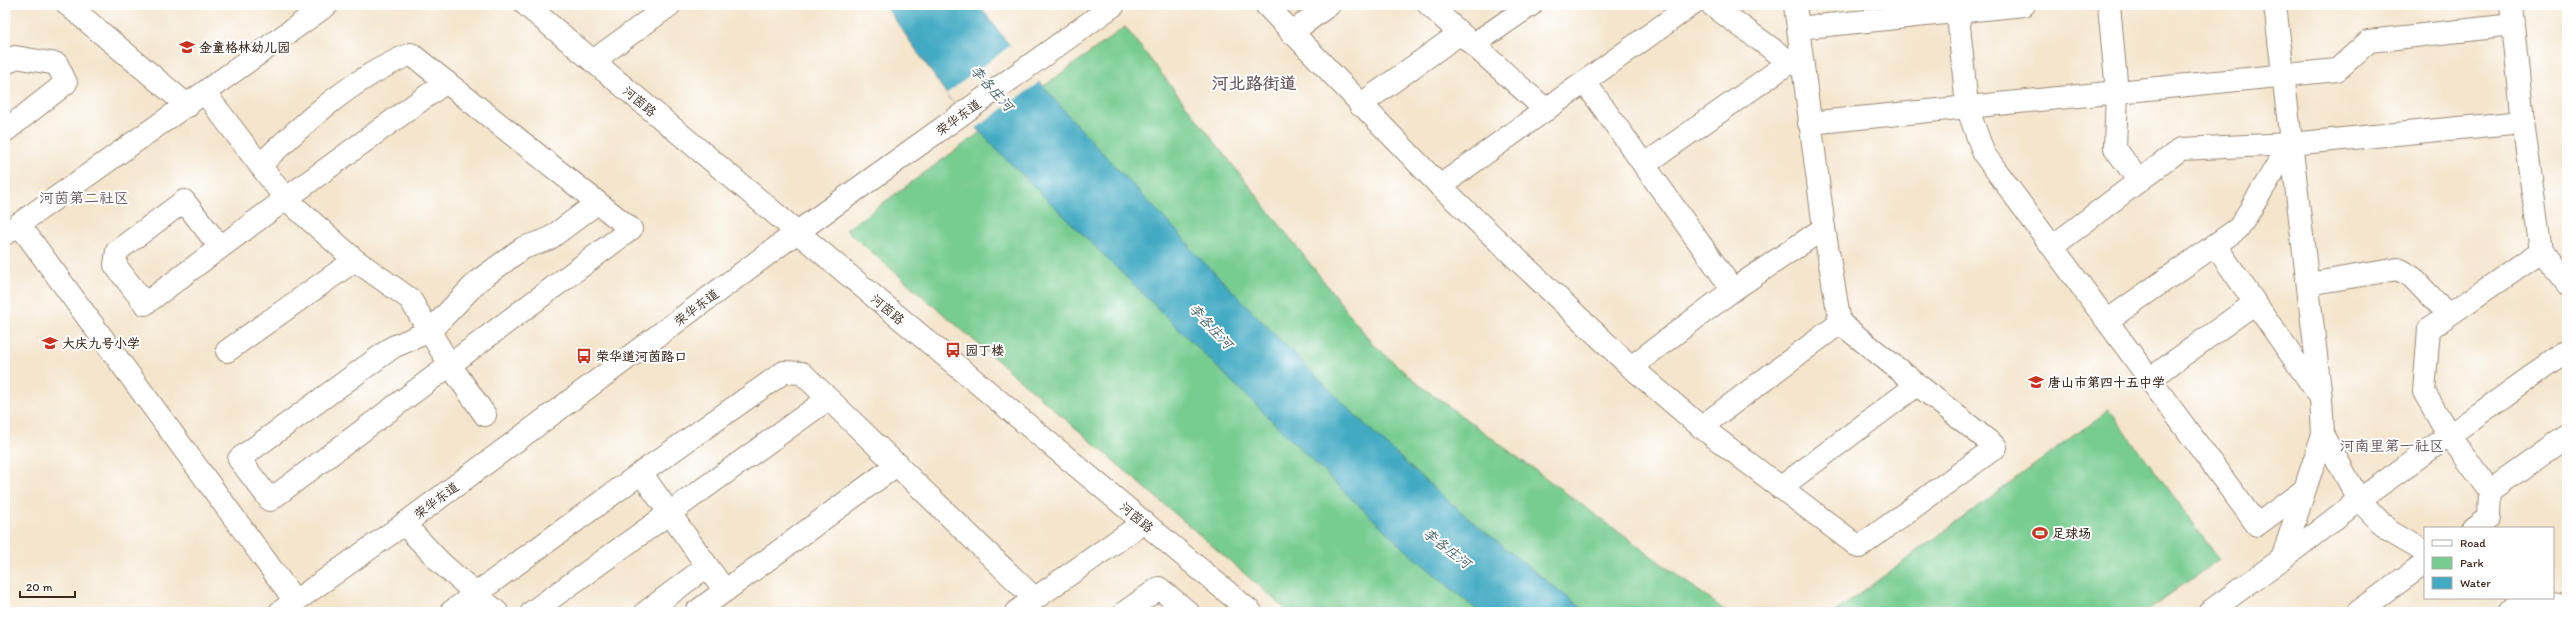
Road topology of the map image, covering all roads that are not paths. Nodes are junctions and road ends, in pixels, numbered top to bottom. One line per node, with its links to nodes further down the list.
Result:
1 (68, 5): 30 (street)
2 (327, 5): 28 (street)
3 (526, 5): 21 (street, 河茵路)
4 (670, 5): 21 (street)
5 (1114, 5): 45 (street, 荣华东道)
6 (1266, 5): 19 (street)
7 (1329, 5): 19 (street)
8 (1429, 5): 20 (street)
9 (1531, 5): 20 (street)
10 (1691, 5): 26 (street)
11 (1712, 5): 23 (street)
12 (1795, 5): 18 (street)
13 (2024, 5): 16 (street)
14 (2108, 5): 27 (street)
15 (2275, 5): 24 (street)
16 (1958, 8): 18 (street); 31 (street)
17 (2512, 15): 24 (street); 33 (street)
18 (1798, 28): 23 (street)
19 (1291, 33): 29 (street)
20 (1467, 39): 29 (street); 32 (street)
21 (593, 61): 45 (street, 河茵路)
22 (5, 64): 35 (street)
23 (1796, 65): 34 (street); 38 (street)
24 (2282, 76): 27 (street); 36 (street)
25 (446, 82): 37 (street); 41 (street); 42 (street)
26 (1585, 82): 32 (street); 38 (street)
27 (2117, 92): 31 (street); 39 (street)
28 (206, 93): 30 (street); 37 (street)
29 (1360, 104): 40 (street)
30 (188, 106): 44 (street)
31 (1967, 107): 34 (street); 47 (street)
32 (1546, 110): 40 (street)
33 (2523, 122): 36 (street); 49 (street)
34 (1809, 123): 43 (street)
35 (5, 131)
36 (2290, 144): 39 (street); 46 (street); 51 (street)
37 (260, 165): 41 (street)
38 (1644, 165): 53 (street)
39 (2139, 181): 47 (street)
40 (1440, 186): 62 (street)
41 (285, 198): 48 (street); 50 (street)
42 (597, 203): 58 (street); 61 (street)
43 (1824, 228): 53 (street); 57 (street)
44 (12, 229): 91 (street)
45 (796, 233): 79 (street, 河茵路); 80 (street, 荣华东道)
46 (2215, 245): 54 (street); 56 (street)
47 (2053, 246): 56 (street)
48 (220, 247): 48 (street)
49 (2541, 251): 52 (street); 55 (street)
50 (355, 260): 58 (street); 59 (street)
51 (2308, 284): 55 (street); 65 (street)
52 (2567, 285)
53 (1733, 290): 62 (street)
54 (2255, 303): 63 (street); 65 (street)
55 (2448, 315): 70 (street)
56 (2108, 320): 63 (street)
57 (1840, 322): 64 (street); 68 (street)
58 (430, 331): 61 (street); 61 (street)
59 (227, 351)
60 (2567, 351): 70 (street)
61 (450, 365): 67 (street)
62 (1631, 367): 68 (street)
63 (2150, 379): 75 (street)
64 (1917, 385): 74 (street); 74 (street)
65 (2321, 398): 69 (street)
66 (828, 399): 72 (street); 73 (street); 78 (street)
67 (485, 414)
68 (1701, 427): 74 (street)
69 (2323, 434): 75 (street); 77 (street)
70 (2449, 435): 76 (street); 77 (street)
71 (2567, 436): 76 (street)
72 (898, 464): 87 (street); 89 (street)
73 (641, 473): 78 (street); 88 (street)
74 (1780, 488)
75 (2304, 490): 83 (street)
76 (2490, 491): 81 (street)
77 (2359, 500): 82 (street); 83 (street)
78 (670, 513): 85 (street); 95 (street)
79 (1144, 522): 89 (street); 102 (street, 河茵路)
80 (404, 524): 88 (street); 91 (street, 荣华东道)
81 (2475, 527)
82 (2424, 551)
83 (2282, 559): 103 (street)
84 (2424, 564): 104 (street)
85 (707, 566): 86 (street); 87 (street)
86 (676, 590): 96 (street); 97 (street)
87 (724, 591): 98 (street)
88 (476, 594): 93 (street); 94 (street)
89 (1034, 598): 99 (street)
90 (2524, 599): 92 (street); 105 (street)
91 (288, 606)
92 (2567, 607)
93 (452, 612)
94 (497, 612)
95 (532, 612)
96 (646, 612)
97 (692, 612)
98 (696, 612)
99 (1016, 612)
100 (1125, 612): 101 (street)
101 (1188, 612)
102 (1251, 612)
103 (2209, 612)
104 (2358, 612)
105 (2508, 612)

